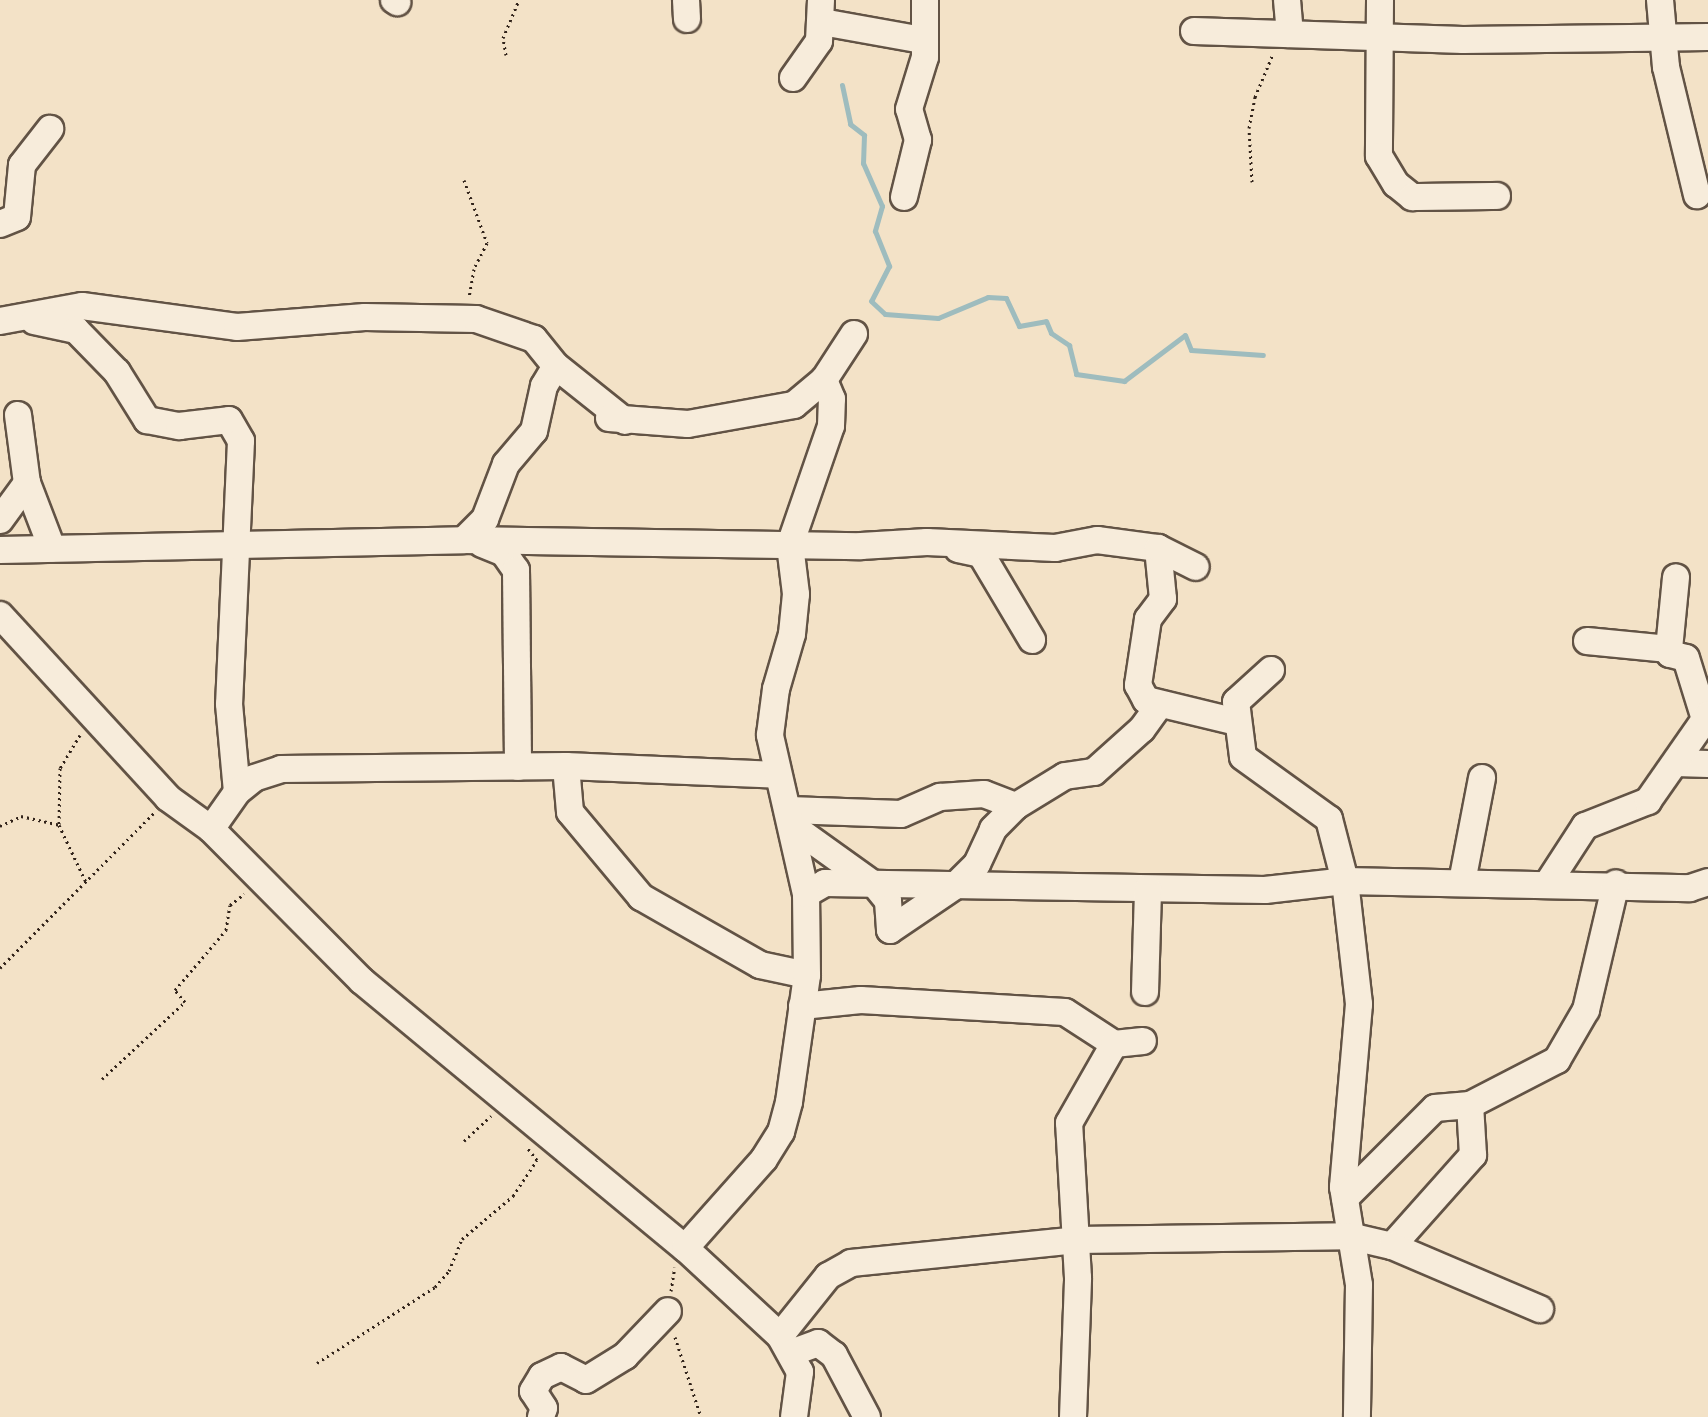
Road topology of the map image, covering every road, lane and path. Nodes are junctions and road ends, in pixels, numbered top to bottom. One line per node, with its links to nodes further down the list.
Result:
1 (519, 0): 13 (path)
2 (925, 0): 12 (street)
3 (1287, 0): 8 (street)
4 (1380, 0): 10 (street)
5 (1660, 0): 9 (street)
6 (822, 11): 12 (street); 14 (street)
7 (1194, 31): 8 (street)
8 (1290, 34): 10 (street); 17 (path)
9 (1661, 34): 10 (street); 11 (street); 18 (street)
10 (1380, 35): 19 (street)
11 (1708, 37)
12 (922, 40): 20 (street)
13 (506, 55)
14 (793, 78)
15 (50, 129): 21 (street)
16 (464, 180): 23 (path)
17 (1252, 182)
18 (1697, 195)
19 (1497, 196)
20 (904, 197)
21 (0, 224)
22 (27, 319): 23 (street); 24 (street); 35 (street)
23 (454, 319): 26 (street)
24 (0, 321)
25 (854, 334): 27 (street)
26 (556, 366): 30 (street); 33 (street)
27 (824, 380): 30 (street); 36 (street)
28 (590, 414): 30 (street)
29 (18, 415): 31 (street)
30 (625, 421)
31 (27, 483): 32 (street); 37 (street)
32 (0, 520)
33 (470, 540): 35 (street); 36 (street); 54 (street)
34 (927, 542): 36 (street); 38 (street); 43 (street)
35 (235, 543): 37 (street); 57 (street)
36 (790, 545): 55 (street)
37 (52, 548): 39 (street)
38 (1158, 548): 40 (street); 47 (street)
39 (0, 550)
40 (1196, 567)
41 (1676, 577): 45 (street)
42 (0, 615): 49 (street)
43 (1032, 640)
44 (1587, 641): 45 (street)
45 (1669, 649): 48 (street)
46 (1271, 670): 50 (street)
47 (1160, 704): 50 (street); 59 (street)
48 (1706, 716): 51 (street)
49 (92, 720): 58 (street); 61 (path)
50 (1237, 722): 64 (street)
51 (1676, 763): 52 (street); 69 (street)
52 (1708, 764)
53 (566, 766): 54 (street); 55 (street); 76 (street)
54 (518, 767): 57 (street)
55 (778, 775): 60 (street)
56 (1482, 778): 67 (street)
57 (237, 792): 63 (street)
58 (168, 798): 63 (street); 65 (path)
59 (1016, 806): 60 (street); 72 (street)
60 (792, 819): 71 (street); 74 (street)
61 (59, 825): 62 (path); 65 (path)
62 (0, 826)
63 (211, 829): 66 (street)
64 (1345, 881): 67 (street); 73 (street); 86 (street)
65 (86, 882): 75 (path)
66 (259, 882): 81 (path); 82 (street)
67 (1462, 882): 69 (street)
68 (1708, 882): 70 (street)
69 (1548, 883): 70 (street)
70 (1616, 883): 83 (street)
71 (876, 886): 72 (street); 72 (street); 74 (street)
72 (955, 886): 73 (street)
73 (1148, 889): 77 (street)
74 (806, 894): 76 (street)
75 (0, 968)
76 (807, 975): 78 (street)
77 (1145, 992)
78 (802, 1006): 80 (street); 90 (street)
79 (1143, 1041): 80 (street)
80 (1114, 1044): 88 (street)
81 (102, 1079)
82 (511, 1105): 85 (path); 90 (street)
83 (1470, 1105): 86 (street); 89 (street)
84 (521, 1140): 94 (path)
85 (464, 1141)
86 (1345, 1198): 87 (street)
87 (1349, 1236): 88 (street); 89 (street); 100 (street)
88 (1077, 1240): 93 (street); 99 (street)
89 (1392, 1246): 91 (street)
90 (685, 1248): 92 (path); 93 (street)
91 (1540, 1309)
92 (668, 1311): 95 (street); 96 (path)
93 (785, 1345): 97 (street); 98 (street)
94 (317, 1363)
95 (541, 1417)
96 (701, 1417)
97 (794, 1417)
98 (867, 1417)
99 (1073, 1417)
100 (1357, 1417)

